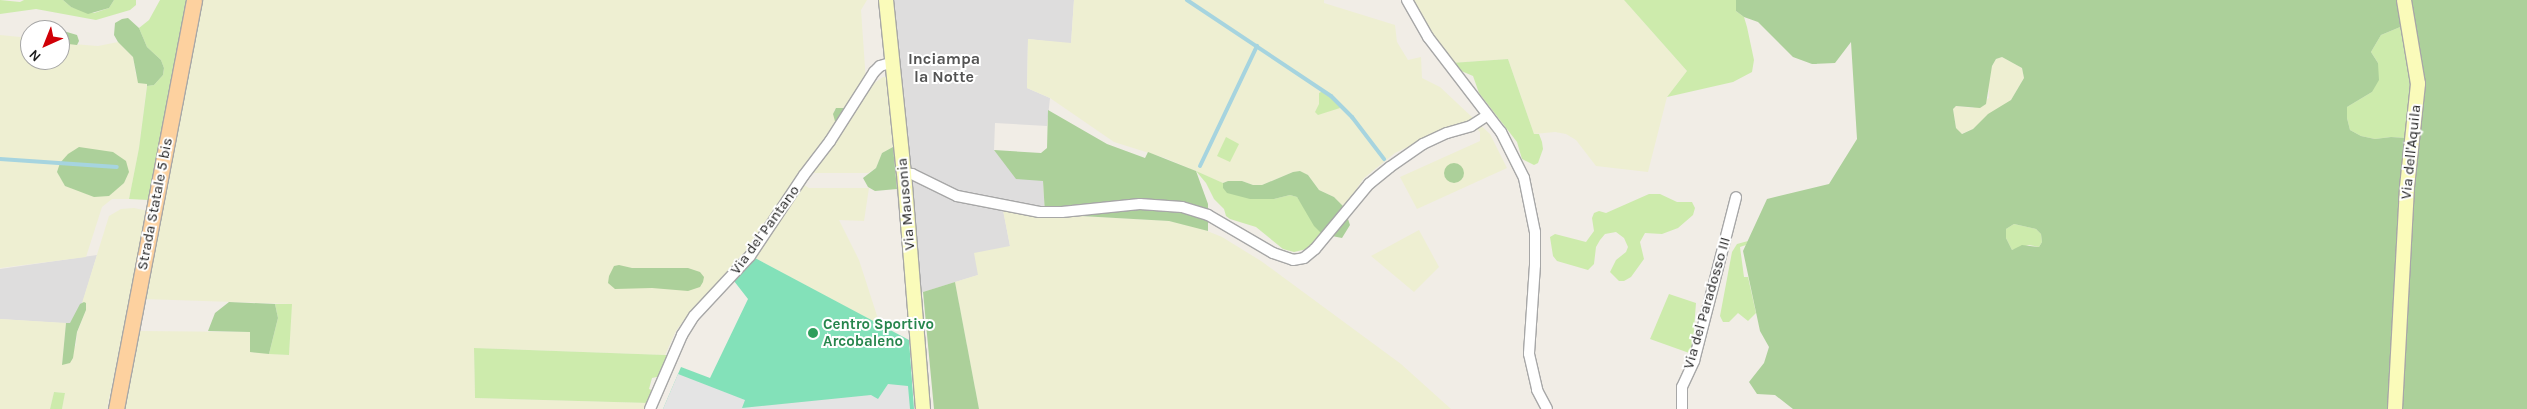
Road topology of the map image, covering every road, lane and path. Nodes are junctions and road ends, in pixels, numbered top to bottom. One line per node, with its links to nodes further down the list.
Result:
1 (194, 0): 9 (main road, Strada Statale 5 bis)
2 (886, 0): 5 (main road, Via Mausonia)
3 (1407, 0): 6 (street)
4 (2404, 0): 14 (main road, Via dell'Aquila)
5 (893, 62): 7 (main road, Via Mausonia); 10 (street, Via del Pantano)
6 (1488, 115): 7 (street); 12 (street)
7 (904, 173): 11 (main road, Via Mausonia)
8 (1736, 197): 13 (street, Via del Paradosso III)
9 (116, 409)
10 (650, 409)
11 (924, 409)
12 (1547, 409)
13 (1682, 409)
14 (2395, 409)

